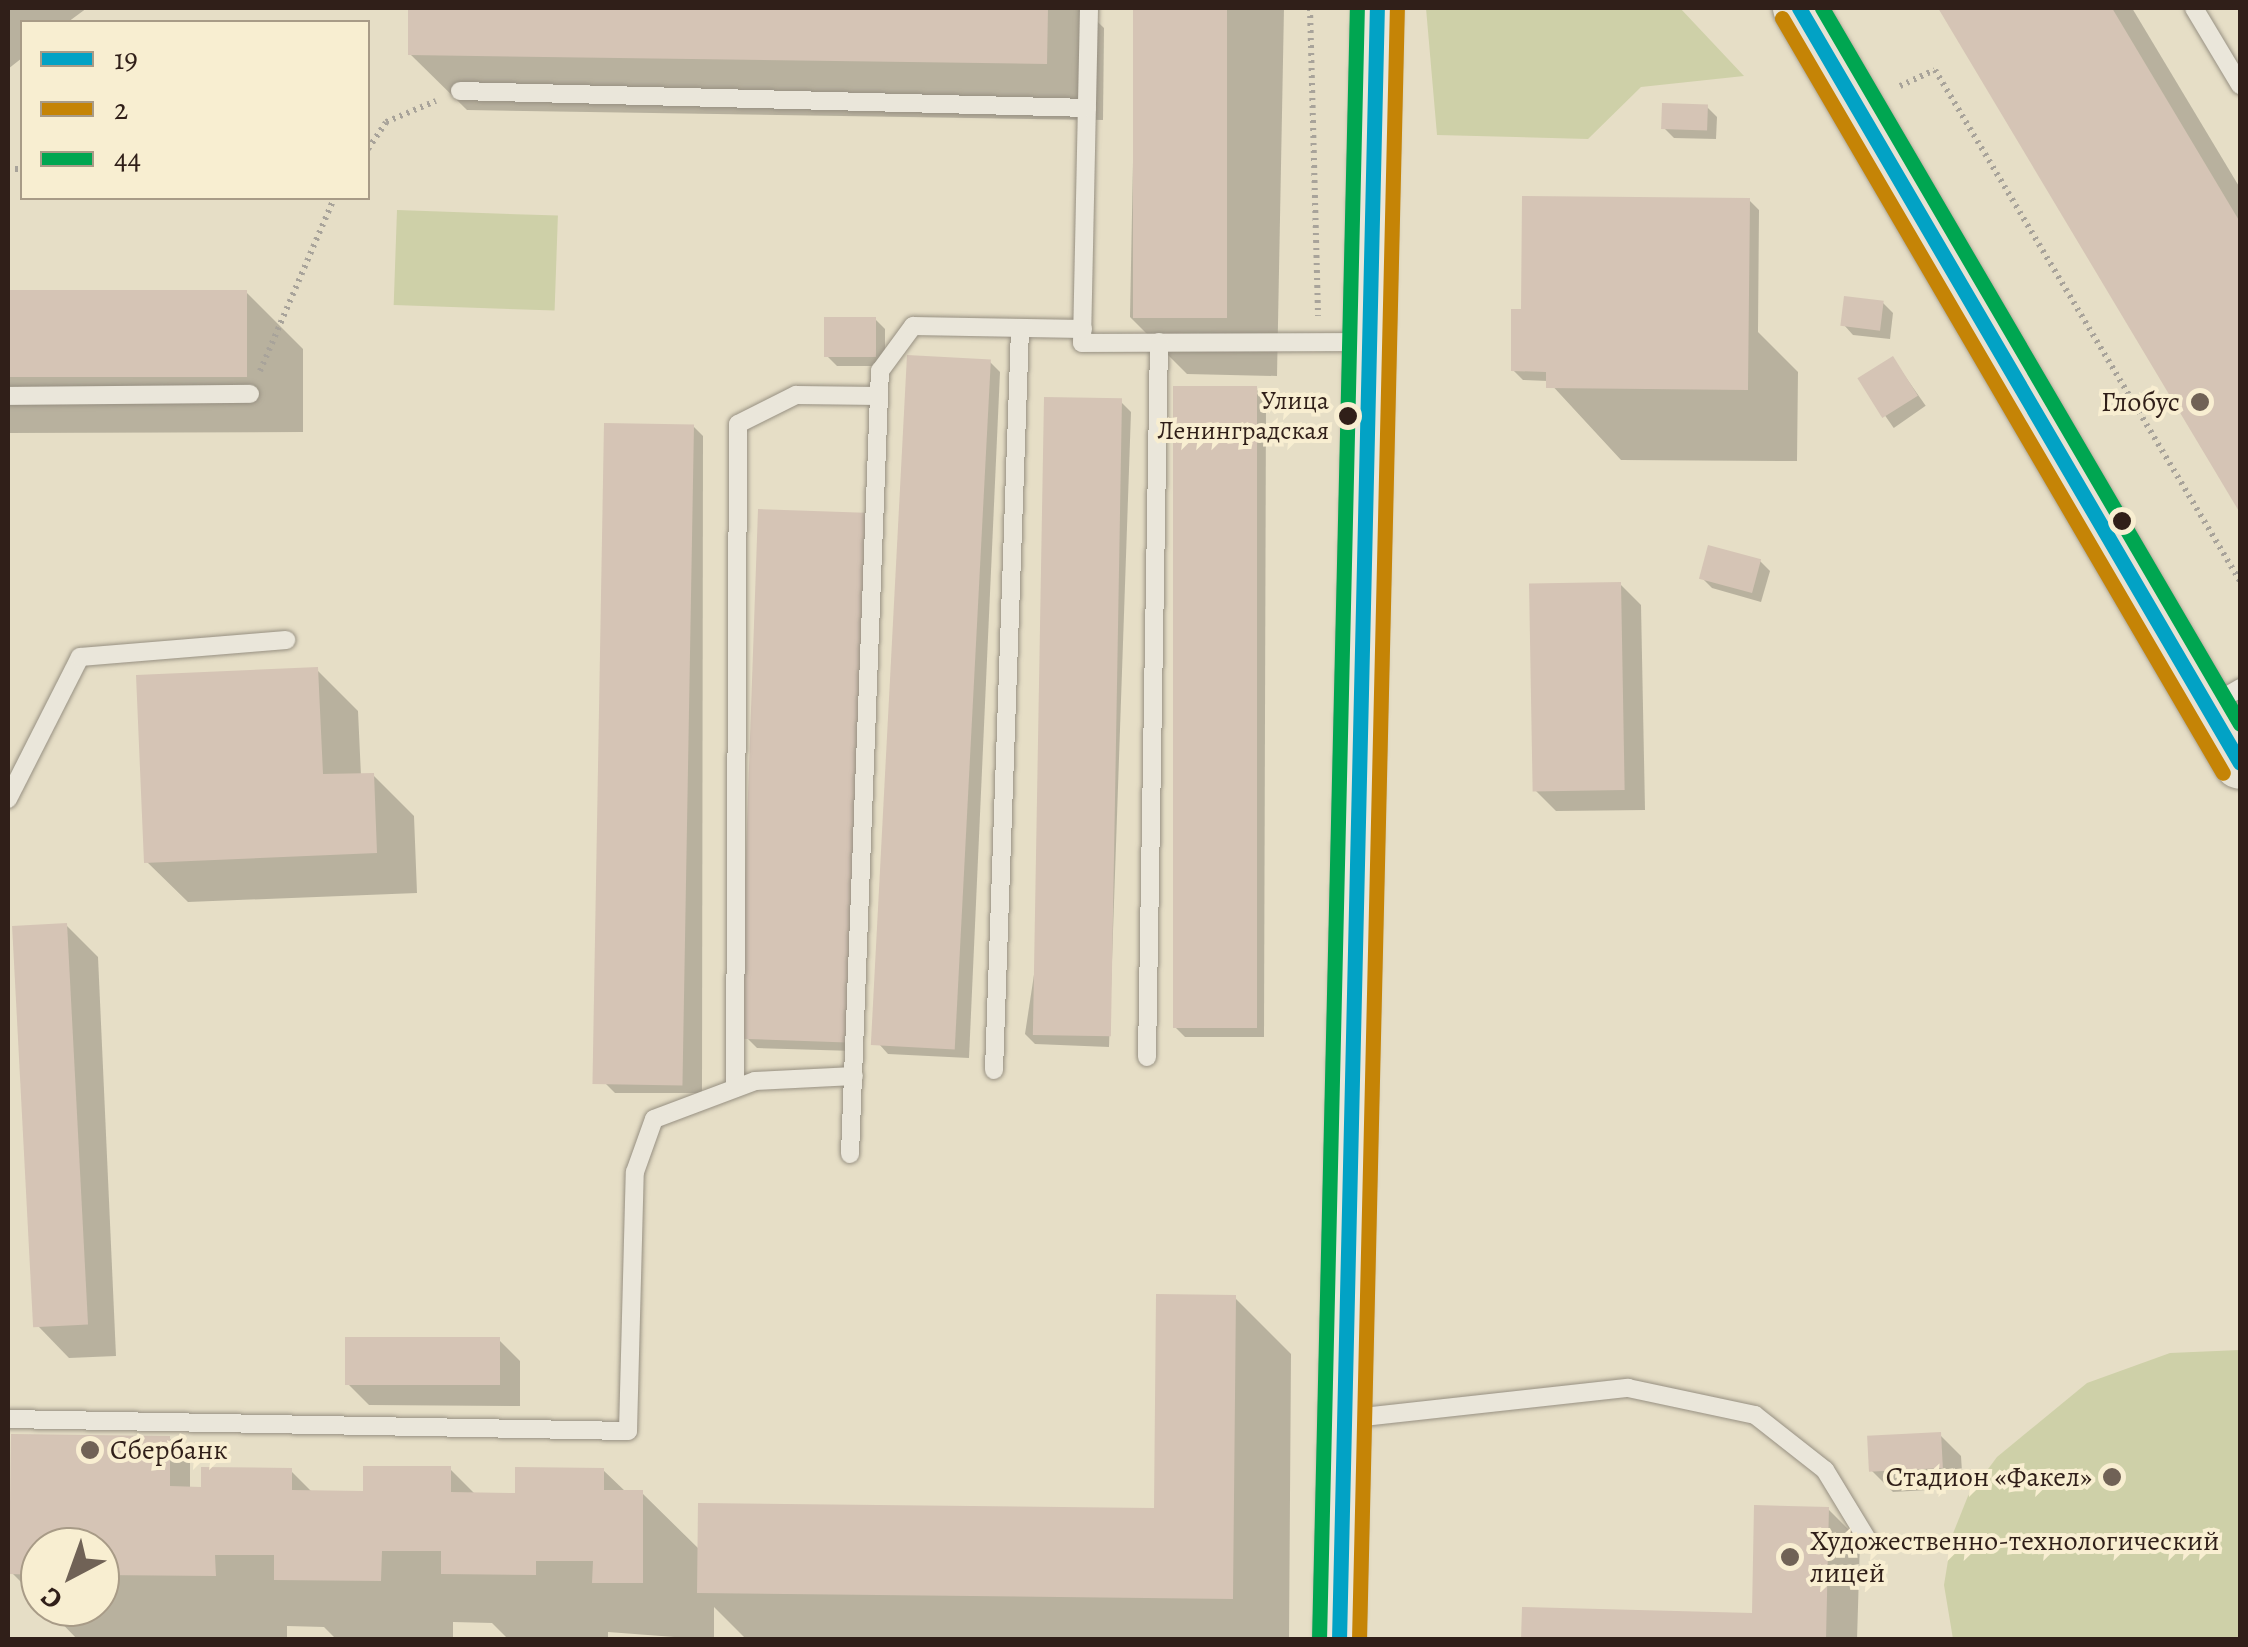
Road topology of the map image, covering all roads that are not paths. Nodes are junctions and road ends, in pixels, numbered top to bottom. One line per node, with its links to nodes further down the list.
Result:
1 (1090, 8): 7 (lane)
2 (1377, 8): 11 (street)
3 (1799, 8): 16 (main road)
4 (2194, 8): 5 (lane)
5 (2240, 85)
6 (460, 91): 7 (lane)
7 (1087, 108): 9 (lane)
8 (1020, 328): 9 (lane); 14 (lane); 20 (lane)
9 (1082, 329): 10 (lane)
10 (1159, 342): 11 (lane); 19 (lane)
11 (1366, 342): 25 (street)
12 (250, 394): 13 (lane)
13 (8, 396)
14 (879, 396): 21 (lane); 22 (lane)
15 (286, 640): 18 (lane)
16 (2224, 697): 17 (main road)
17 (2240, 763)
18 (8, 799)
19 (1147, 1057)
20 (994, 1070)
21 (854, 1076): 22 (lane); 23 (lane)
22 (736, 1088): 24 (lane)
23 (850, 1154)
24 (8, 1419)
25 (1344, 1419): 26 (lane); 27 (street)
26 (1867, 1539)
27 (1339, 1640)

